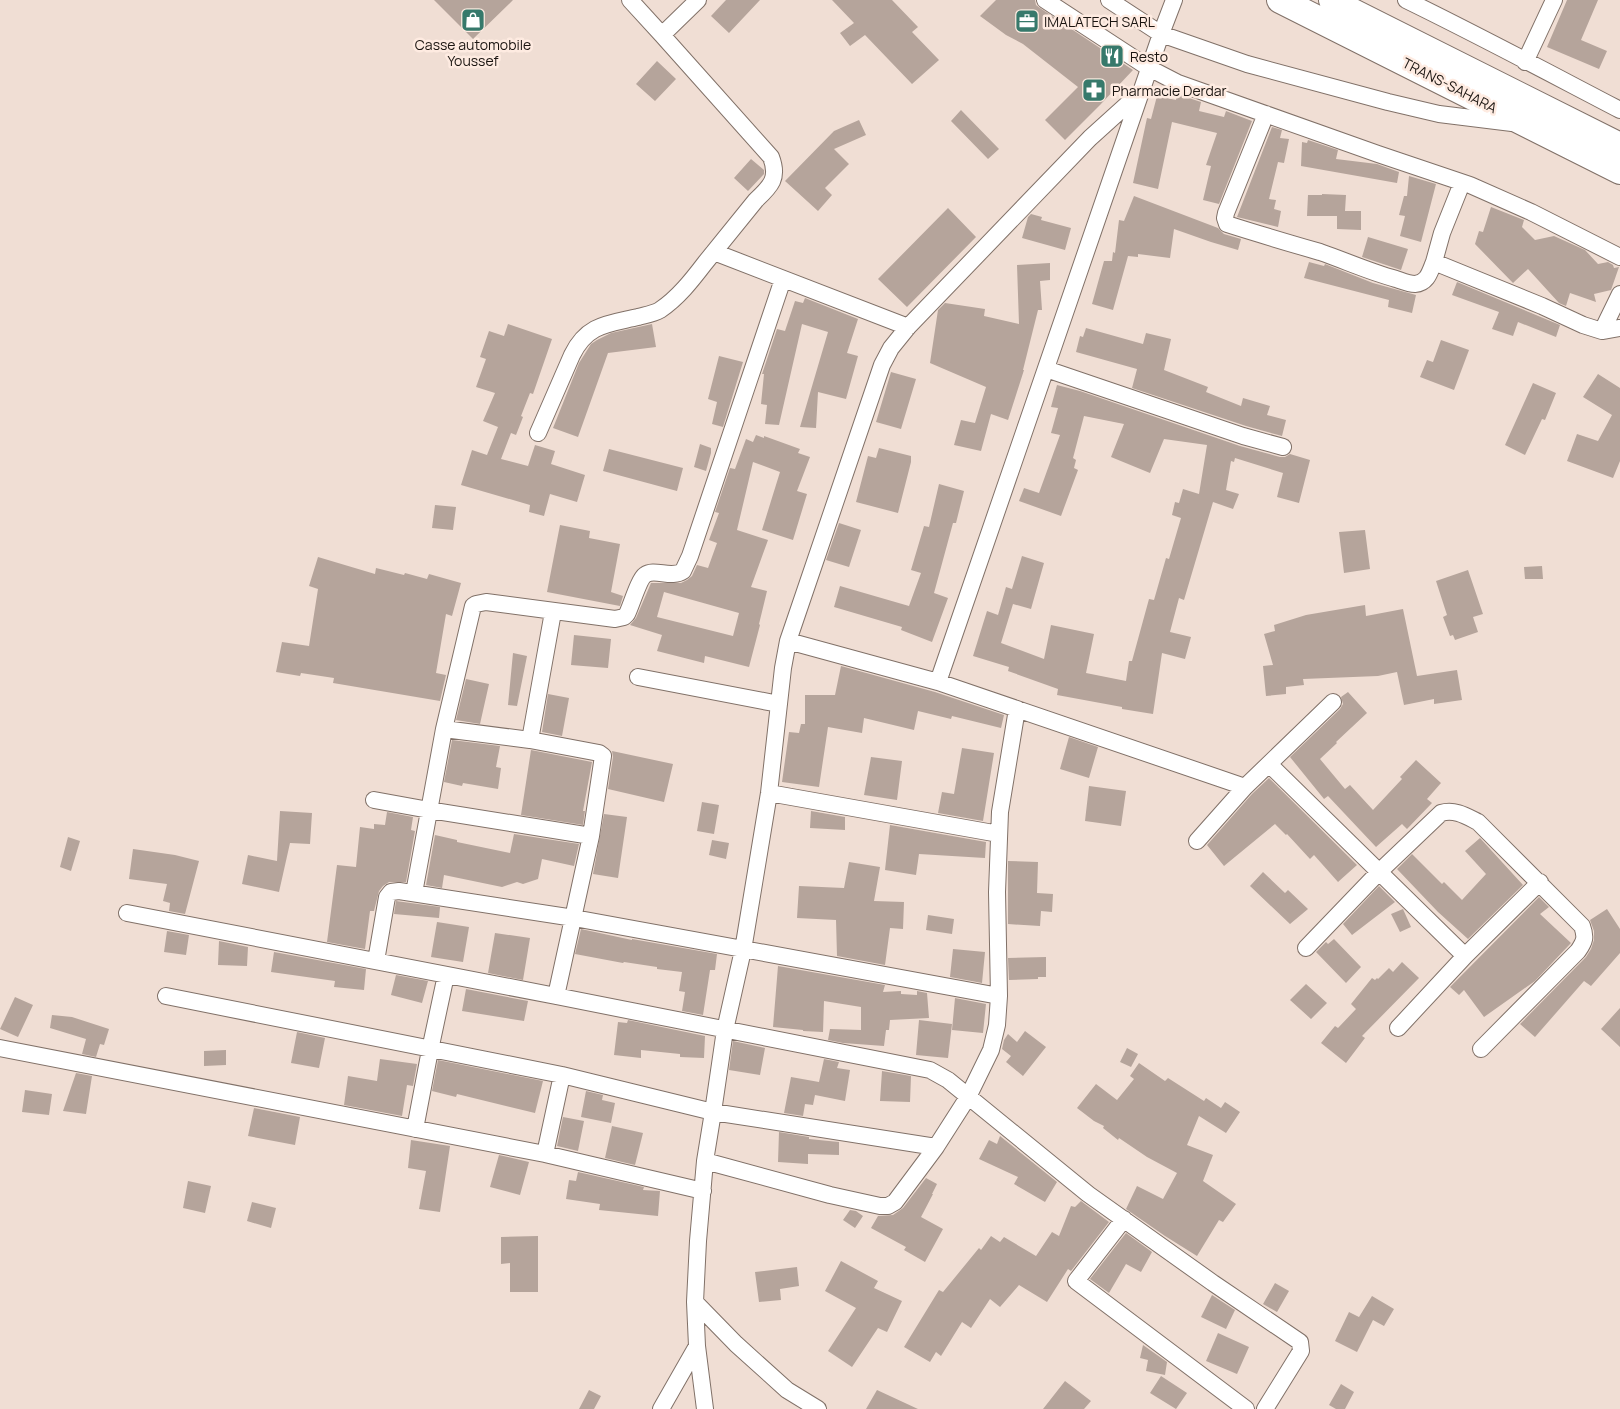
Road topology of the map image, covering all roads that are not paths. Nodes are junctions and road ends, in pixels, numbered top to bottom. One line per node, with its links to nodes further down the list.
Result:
1 (630, 0): 10 (street)
2 (698, 0): 10 (street)
3 (1045, 0): 13 (street)
4 (1109, 0): 11 (street)
5 (1174, 0): 11 (street)
6 (1280, 0): 17 (highway, TRANS-SAHARA)
7 (1332, 0): 18 (highway, TRANS-SAHARA)
8 (1406, 0): 12 (street)
9 (1554, 0): 12 (street)
10 (662, 34): 21 (street)
11 (1161, 34): 13 (street); 17 (street)
12 (1525, 62): 15 (street)
13 (1149, 68): 14 (street); 16 (street)
14 (1142, 90): 26 (street); 29 (street)
15 (1618, 104)
16 (1266, 114): 20 (street); 23 (street)
17 (1529, 125): 19 (highway, TRANS-SAHARA)
18 (1620, 146)
19 (1620, 171)
20 (1462, 183): 22 (street); 23 (street)
21 (714, 252): 24 (street); 30 (street)
22 (1620, 257)
23 (1434, 262): 28 (street)
24 (783, 279): 26 (street); 32 (street)
25 (1620, 294): 28 (street)
26 (908, 327): 33 (street)
27 (1620, 328): 28 (street)
28 (1602, 331)
29 (1046, 369): 31 (street); 35 (street)
30 (538, 433)
31 (1284, 447)
32 (554, 612): 39 (street); 40 (street)
33 (788, 641): 35 (street); 37 (street)
34 (638, 678): 37 (street)
35 (938, 682): 38 (street)
36 (1333, 702): 41 (street)
37 (779, 704): 43 (street)
38 (1018, 709): 42 (street); 46 (street)
39 (444, 729): 40 (street); 45 (street)
40 (530, 740): 47 (street)
41 (1269, 764): 42 (street); 49 (street)
42 (1245, 787): 48 (street)
43 (770, 793): 46 (street); 55 (street)
44 (374, 800): 45 (street)
45 (429, 810): 47 (street); 51 (street)
46 (999, 834): 61 (street)
47 (592, 836): 53 (street)
48 (1197, 841)
49 (1379, 872): 50 (street); 54 (street); 56 (street)
50 (1540, 882): 56 (street); 65 (street)
51 (414, 893): 53 (street); 57 (street)
52 (127, 913): 57 (street)
53 (574, 918): 55 (street); 60 (street)
54 (1306, 948)
55 (743, 950): 61 (street); 63 (street)
56 (1465, 956): 62 (street)
57 (376, 961): 58 (street)
58 (446, 976): 60 (street); 66 (street)
59 (166, 996): 66 (street)
60 (556, 996): 63 (street)
61 (999, 996): 68 (street)
62 (1398, 1028)
63 (725, 1030): 68 (street); 69 (street)
64 (0, 1048): 70 (street)
65 (1482, 1049)
66 (430, 1050): 67 (street); 70 (street)
67 (562, 1075): 69 (street); 72 (street)
68 (968, 1097): 71 (street); 75 (street)
69 (714, 1112): 71 (street); 73 (street)
70 (415, 1129): 72 (street)
71 (936, 1147): 73 (street)
72 (545, 1154): 74 (street)
73 (705, 1161): 74 (street)
74 (703, 1191): 76 (street)
75 (1124, 1219): 81 (street); 82 (street)
76 (695, 1302): 77 (street); 80 (street)
77 (697, 1346): 78 (street); 79 (street)
78 (661, 1409)
79 (705, 1409)
80 (818, 1409)
81 (1246, 1409)
82 (1267, 1409)

